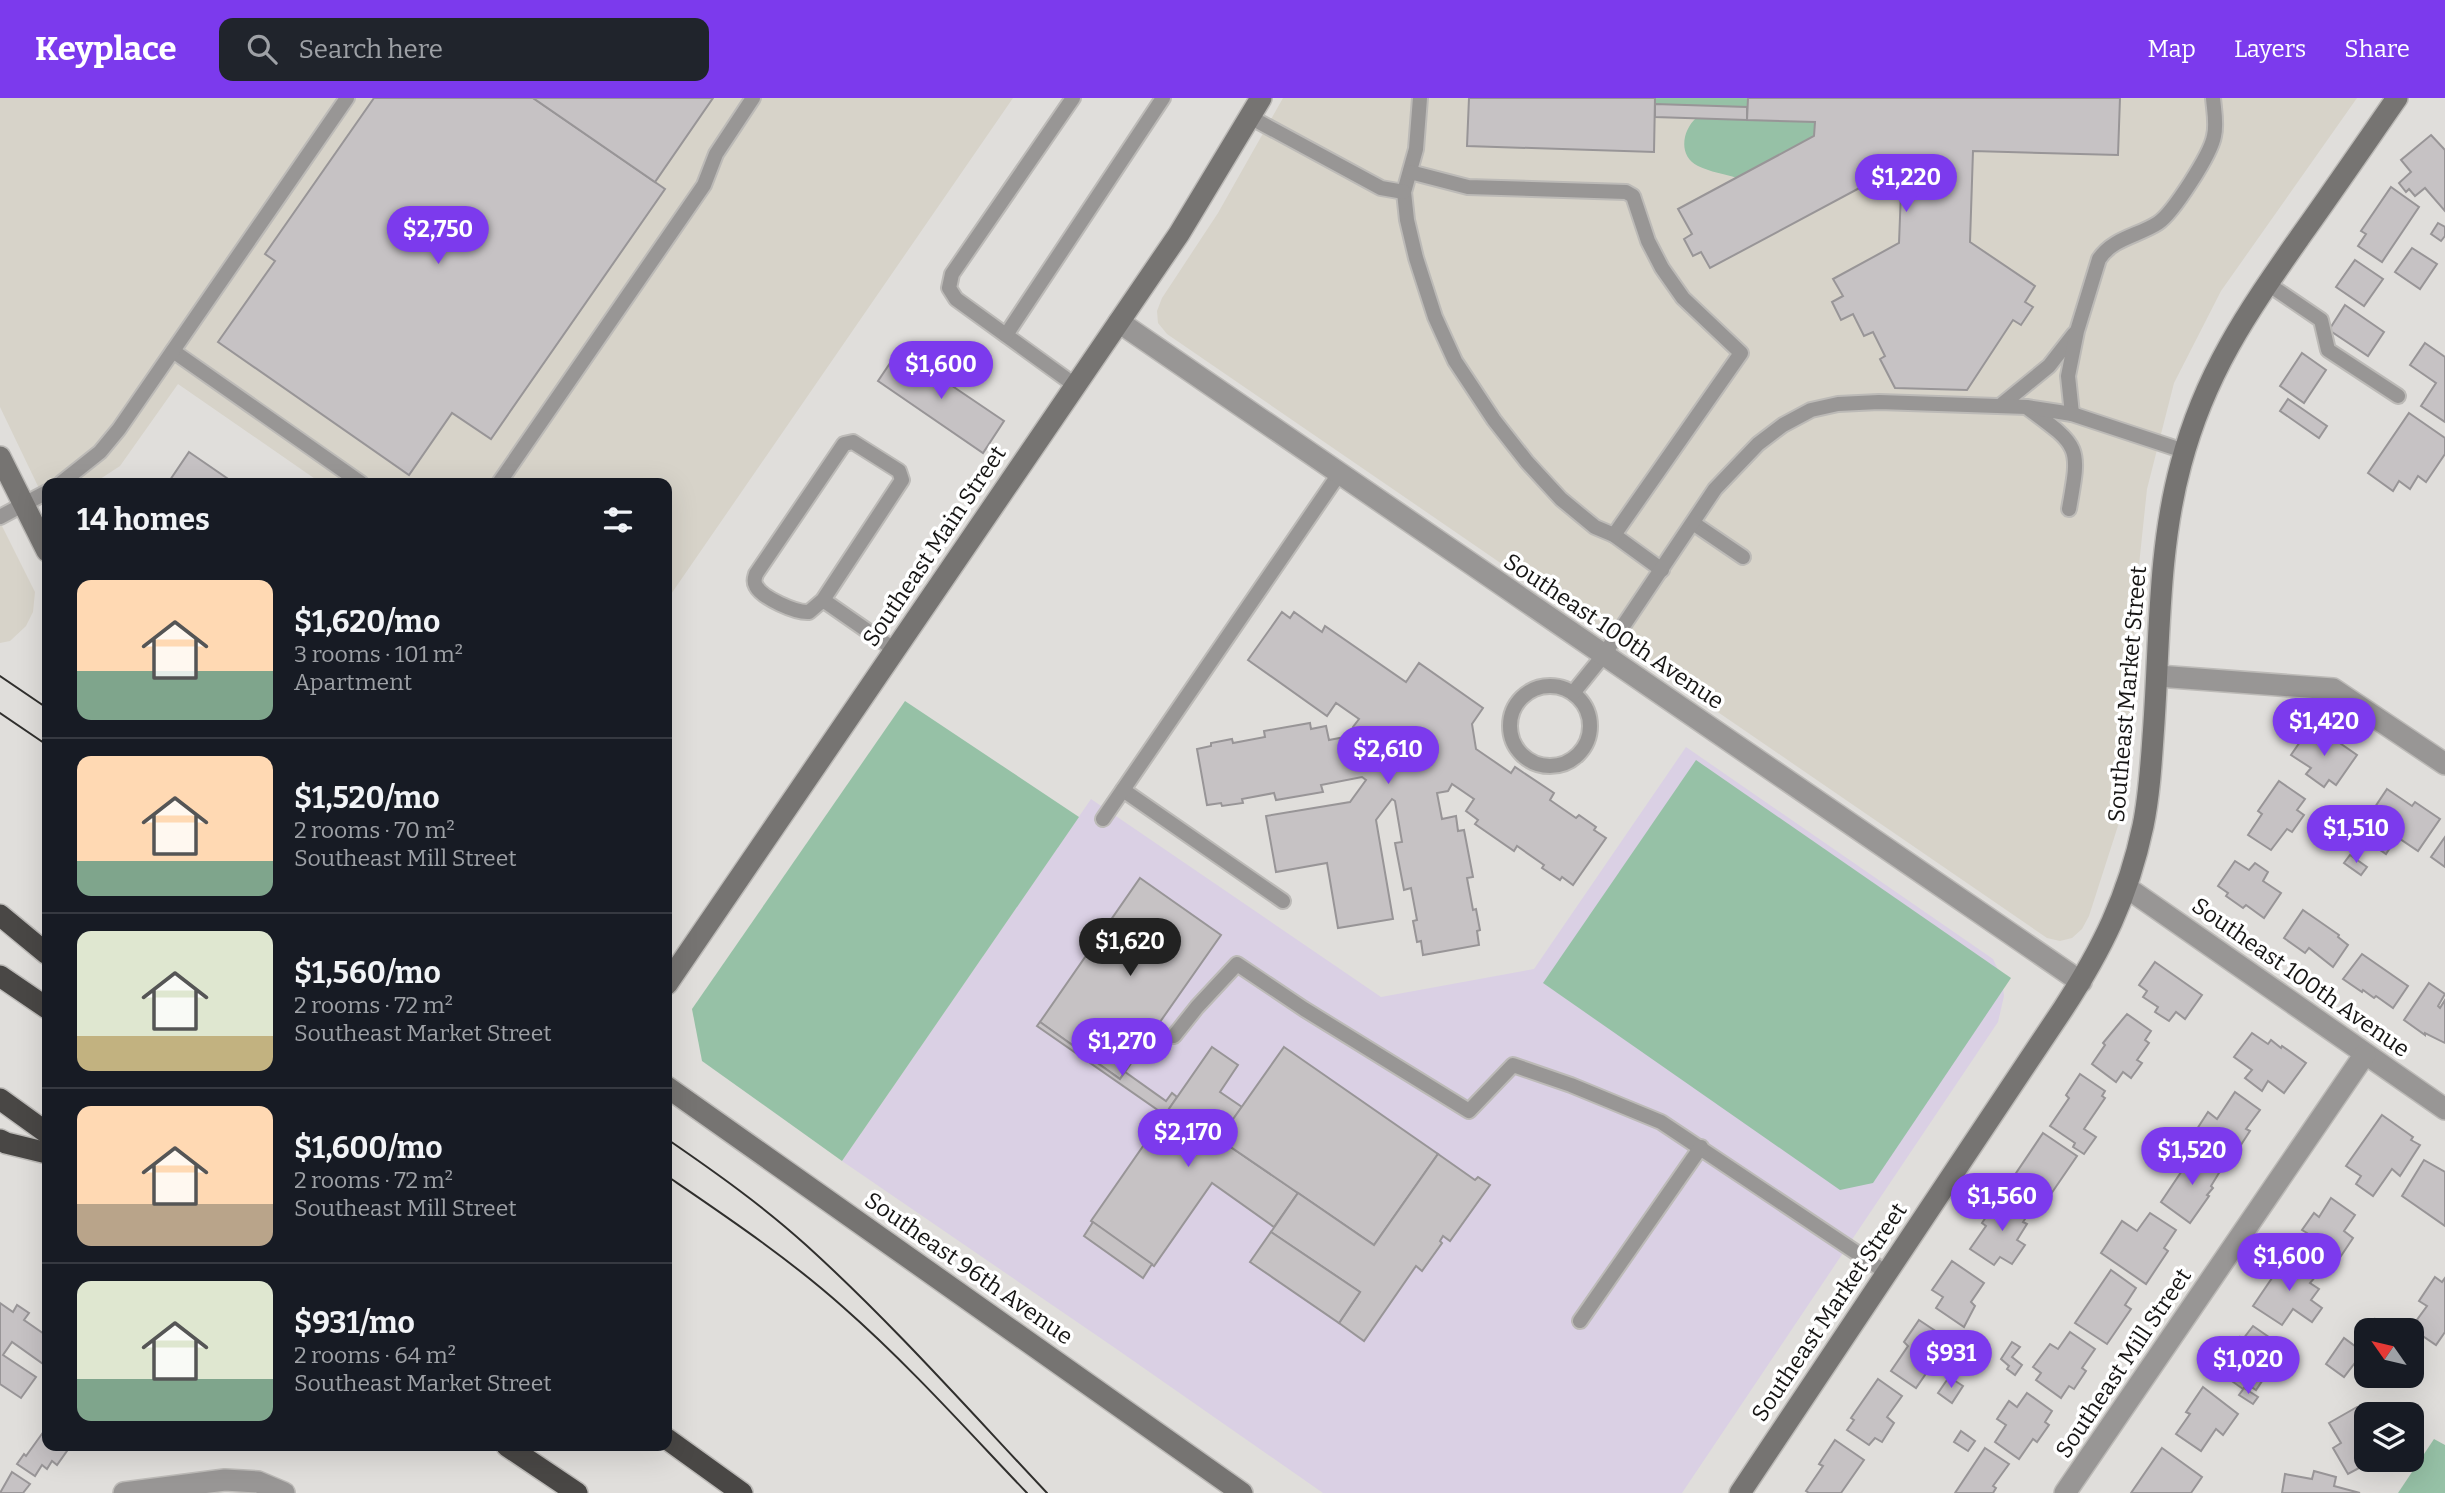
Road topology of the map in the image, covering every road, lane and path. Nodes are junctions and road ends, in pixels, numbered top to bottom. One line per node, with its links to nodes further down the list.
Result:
1 (347, 98): 16 (lane)
2 (753, 98): 27 (lane)
3 (1073, 98): 15 (lane)
4 (1163, 98): 15 (lane)
5 (1261, 98): 9 (street, Southeast Main Street)
6 (1420, 98): 10 (lane)
7 (2213, 98): 14 (lane)
8 (2397, 98): 12 (street, Southeast Market Street)
9 (1250, 117): 11 (lane); 13 (street, Southeast Main Street)
10 (1410, 172): 11 (lane); 33 (lane)
11 (1404, 192): 33 (lane)
12 (2268, 284): 18 (lane); 22 (street, Southeast Market Street)
13 (1119, 323): 17 (street, Southeast Main Street); 24 (street, Southeast 100th Avenue)
14 (2077, 331): 19 (lane); 21 (lane)
15 (1006, 335): 17 (lane)
16 (173, 351): 25 (lane); 26 (lane)
17 (1076, 386): 38 (street, Southeast Main Street)
18 (2398, 396)
19 (2000, 406): 20 (lane); 32 (lane)
20 (2027, 407): 21 (lane); 30 (lane)
21 (2072, 414): 22 (lane)
22 (2184, 451): 40 (street, Southeast Market Street)
23 (0, 457): 29 (street)
24 (1339, 474): 39 (street, Southeast 100th Avenue); 43 (lane)
25 (67, 478)
26 (354, 478)
27 (502, 478)
28 (42, 495): 29 (lane)
29 (23, 505): 31 (lane); 34 (street)
30 (2070, 509)
31 (0, 517)
32 (1693, 523): 35 (lane); 36 (lane)
33 (1614, 535): 36 (lane)
34 (42, 541)
35 (1743, 557)
36 (1662, 570): 39 (lane)
37 (823, 600): 37 (lane); 38 (lane)
38 (895, 650): 50 (street, Southeast Main Street)
39 (1603, 656): 41 (lane); 51 (street, Southeast 100th Avenue)
40 (2158, 676): 42 (street); 45 (street, Southeast Market Street)
41 (1573, 693): 41 (lane)
42 (2445, 764)
43 (1123, 790): 44 (lane); 46 (lane)
44 (1103, 819)
45 (2126, 887): 51 (street, Southeast Market Street); 54 (street, Southeast 100th Avenue)
46 (1283, 901)
47 (0, 915): 48 (highway)
48 (42, 950)
49 (0, 976): 52 (highway)
50 (672, 977)
51 (2081, 982): 62 (street, Southeast Market Street)
52 (42, 1005)
53 (1174, 1037): 60 (lane)
54 (2365, 1054): 57 (street, Southeast 100th Avenue); 72 (street, Southeast Mill Street)
55 (672, 1091): 70 (street, Southeast 96th Avenue)
56 (0, 1099): 58 (highway)
57 (2445, 1109)
58 (42, 1129)
59 (0, 1140): 61 (highway)
60 (1701, 1147): 62 (lane); 63 (lane)
61 (42, 1152)
62 (1887, 1273): 71 (street, Southeast Market Street)
63 (1580, 1321)
64 (672, 1443): 69 (highway)
65 (514, 1451): 68 (highway)
66 (124, 1493): 67 (street)
67 (284, 1493)
68 (577, 1493)
69 (742, 1493)
70 (1242, 1493)
71 (1740, 1493)
72 (2065, 1493)

